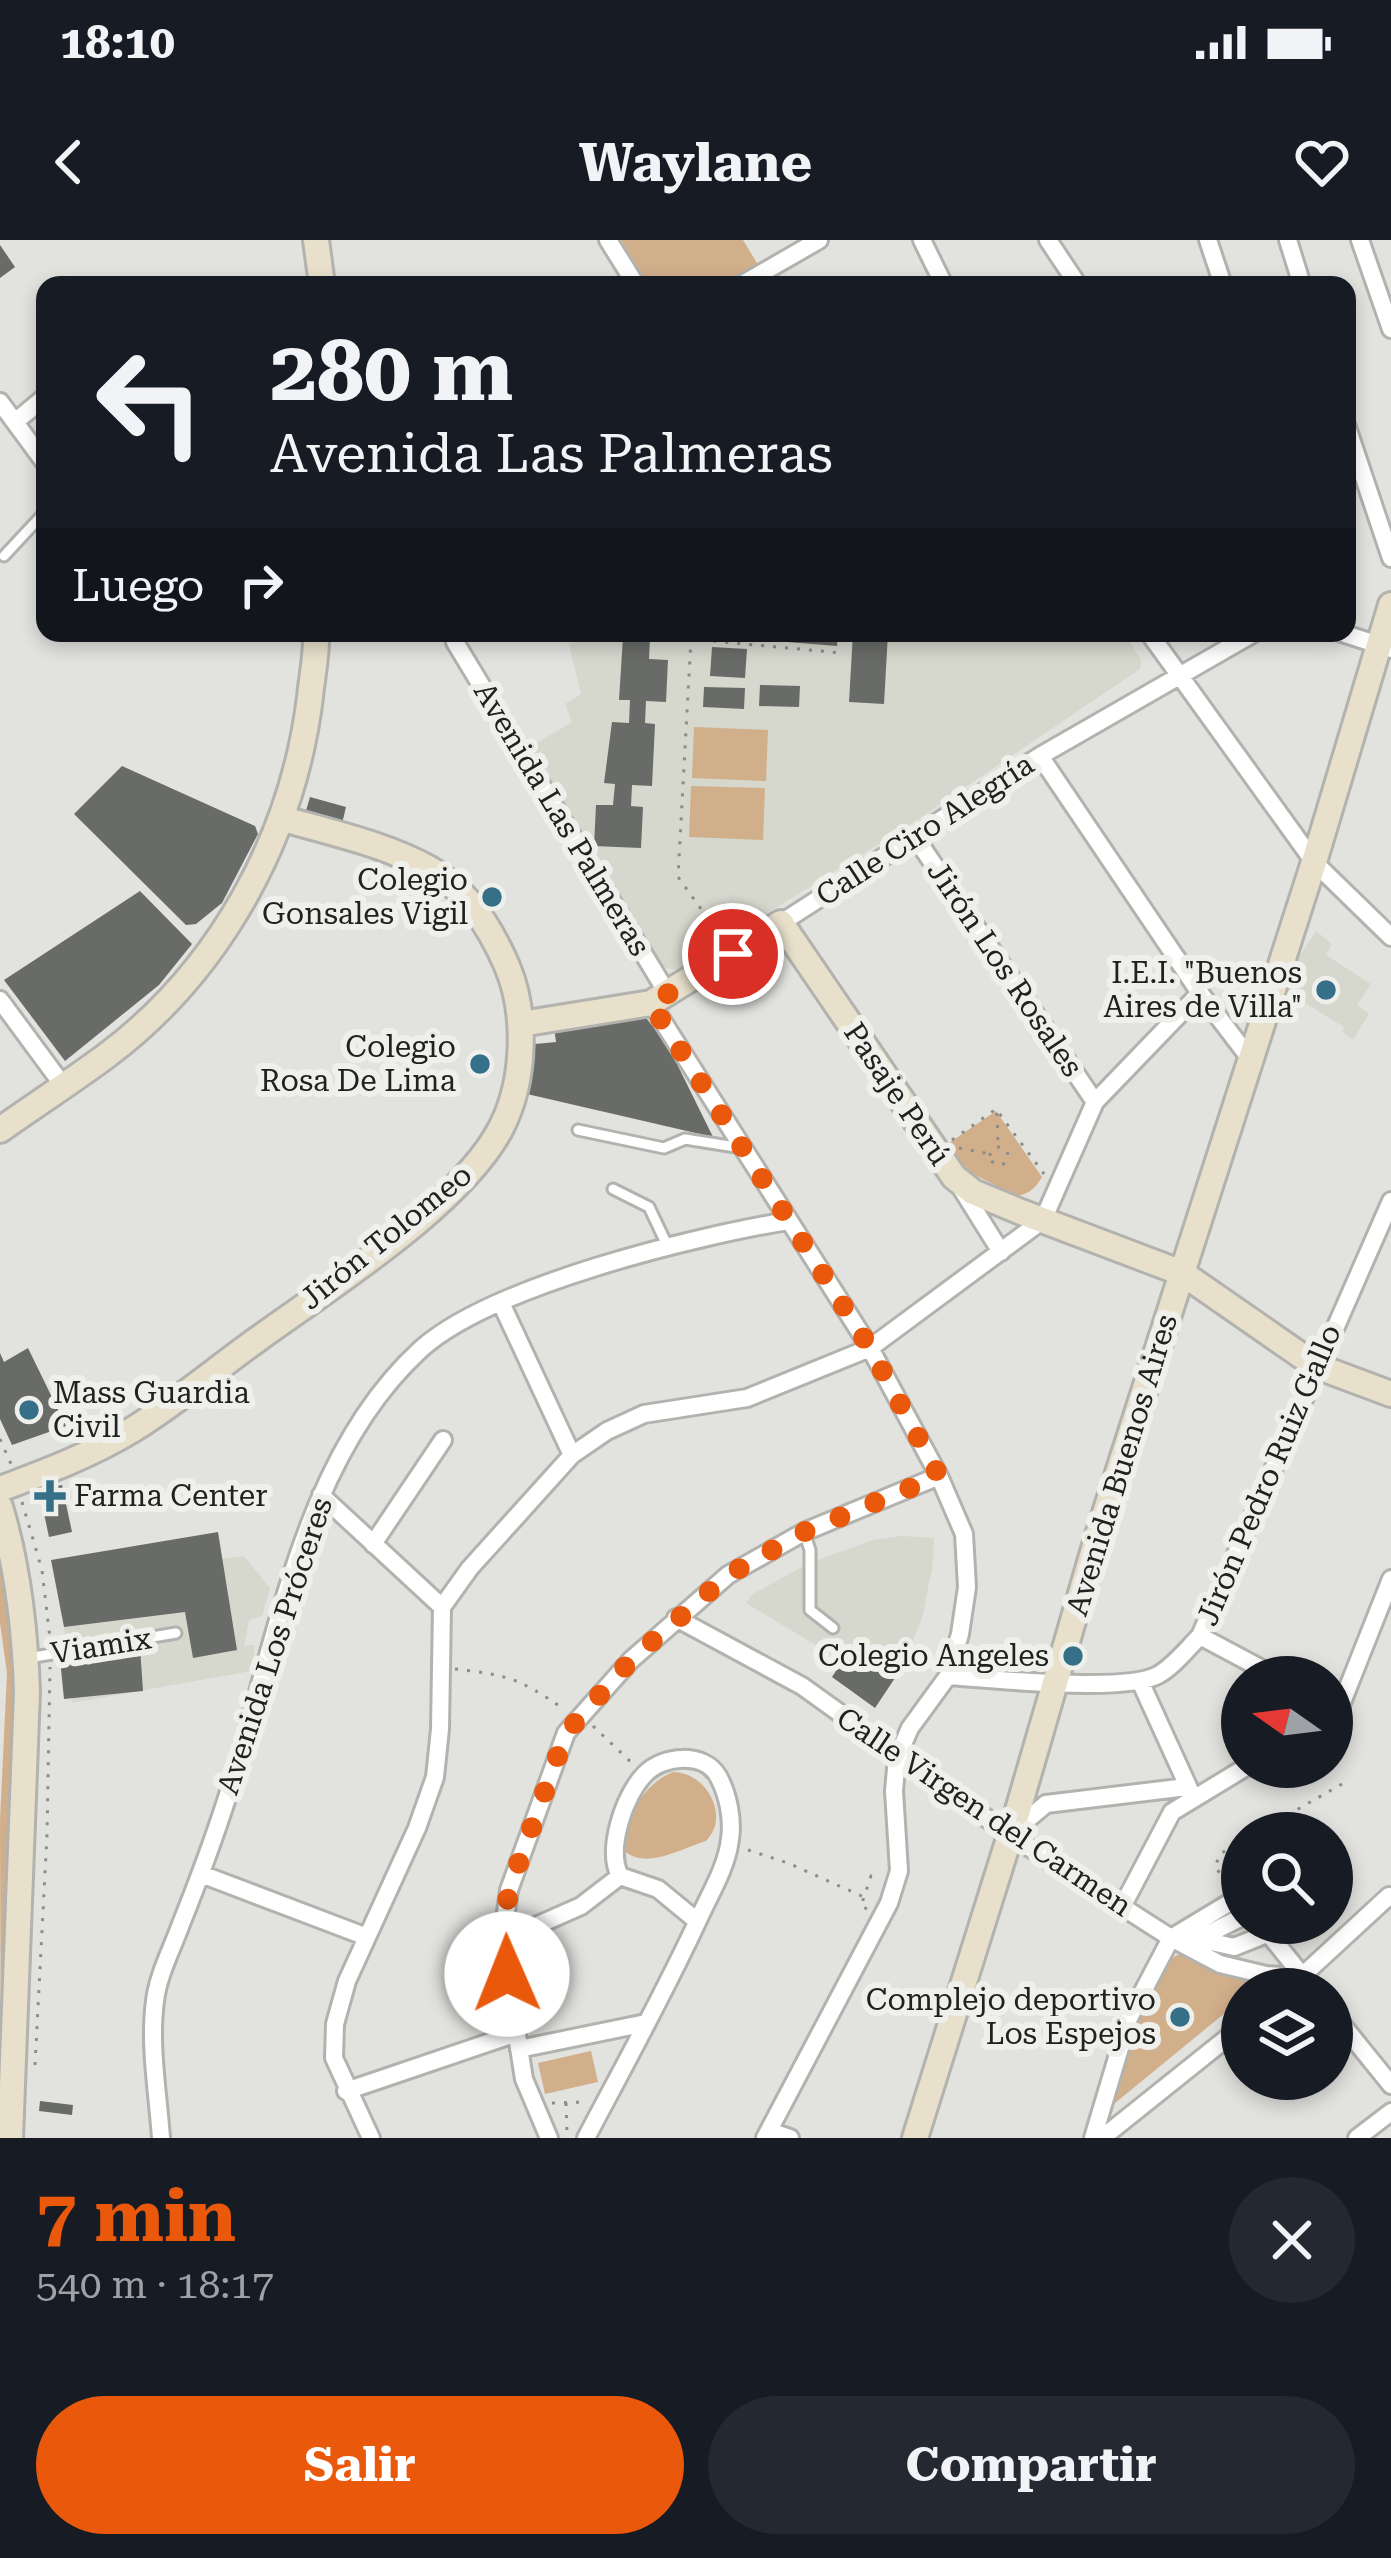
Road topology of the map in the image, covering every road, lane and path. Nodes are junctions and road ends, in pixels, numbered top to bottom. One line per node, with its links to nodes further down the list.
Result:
1 (316, 240): 9 (street)
2 (608, 240): 10 (street)
3 (819, 240): 11 (street)
4 (1048, 240): 13 (street)
5 (1208, 240): 14 (street)
6 (1288, 240): 15 (street)
7 (1360, 240): 16 (street)
8 (929, 242): 12 (street)
9 (322, 276)
10 (630, 276)
11 (757, 276)
12 (941, 276)
13 (1072, 276)
14 (1220, 276)
15 (1299, 276)
16 (1391, 329)
17 (0, 402): 19 (street)
18 (36, 404): 19 (street)
19 (15, 422): 20 (street)
20 (36, 451)
21 (1356, 455): 24 (street)
22 (36, 522): 23 (lane)
23 (4, 556)
24 (1391, 558)
25 (1391, 605): 33 (street, Avenida Buenos Aires)
26 (1356, 637): 33 (street)
27 (315, 642): 37 (street)
28 (456, 642): 44 (street, Avenida Las Palmeras)
29 (691, 642): 42 (path)
30 (723, 642): 34 (path)
31 (1155, 642): 35 (street)
32 (1238, 642): 35 (street, Calle Ciro Alegría)
33 (1385, 646): 39 (street, Avenida Buenos Aires)
34 (842, 653)
35 (1178, 677): 36 (street, Calle Ciro Alegría); 39 (street)
36 (1040, 756): 38 (street, Calle Ciro Alegría); 43 (street)
37 (284, 818): 46 (street, Jirón Tolomeo); 48 (street)
38 (915, 837): 40 (street, Calle Ciro Alegría); 49 (street, Jirón Los Rosales)
39 (1314, 862): 41 (street); 47 (street, Avenida Buenos Aires)
40 (781, 923): 42 (street, Calle Ciro Alegría); 56 (street, Pasaje Perú)
41 (1391, 937)
42 (733, 954): 44 (street, Calle Ciro Alegría)
43 (1200, 993): 47 (street); 49 (street)
44 (660, 999): 46 (street, Calle Ciro Alegría); 54 (street, Avenida Las Palmeras)
45 (0, 1000): 48 (street)
46 (521, 1024): 72 (street, Jirón Tolomeo)
47 (1251, 1060): 64 (street, Avenida Buenos Aires)
48 (62, 1084): 51 (street)
49 (1095, 1102): 60 (street)
50 (996, 1109): 53 (path); 55 (path); 57 (path)
51 (0, 1130)
52 (578, 1130): 54 (lane)
53 (998, 1147): 55 (path); 55 (path)
54 (742, 1148): 61 (street, Avenida Las Palmeras)
55 (990, 1154)
56 (954, 1177): 60 (street, Pasaje Perú); 63 (street)
57 (1046, 1177)
58 (614, 1189): 62 (lane)
59 (1391, 1201): 67 (street, Jirón Pedro Ruiz Gallo)
60 (1043, 1220): 63 (street); 64 (street, Pasaje Perú)
61 (788, 1221): 62 (street, Avenida Los Próceres); 66 (street, Avenida Las Palmeras)
62 (668, 1248): 65 (street, Avenida Los Próceres)
63 (1001, 1252): 66 (street)
64 (1182, 1273): 67 (street, Pasaje Perú); 89 (street, Avenida Buenos Aires)
65 (501, 1304): 70 (street); 73 (street, Avenida Los Próceres)
66 (870, 1348): 70 (street); 71 (street, Avenida Las Palmeras)
67 (1316, 1366): 68 (street, Pasaje Perú); 82 (street, Jirón Pedro Ruiz Gallo)
68 (1391, 1394)
69 (443, 1440): 76 (street)
70 (572, 1455): 78 (street)
71 (939, 1476): 75 (street); 87 (street, Avenida Las Palmeras)
72 (0, 1489)
73 (321, 1495): 76 (street); 99 (street, Avenida Los Próceres)
74 (0, 1507): 84 (street)
75 (804, 1532): 79 (street); 80 (lane)
76 (373, 1544): 78 (street)
77 (1391, 1579): 85 (street)
78 (442, 1607): 86 (street)
79 (676, 1618): 90 (street); 91 (street, Calle Virgen del Carmen)
80 (832, 1628)
81 (176, 1634): 84 (lane, Viamix)
82 (1200, 1636): 83 (street); 88 (street, Jirón Pedro Ruiz Gallo)
83 (1238, 1656)
84 (26, 1658): 128 (street)
85 (1353, 1666)
86 (441, 1668): 90 (path); 107 (street)
87 (948, 1676): 89 (street); 91 (street)
88 (1140, 1682): 89 (street); 95 (street)
89 (1054, 1683): 97 (street, Avenida Buenos Aires)
90 (580, 1717): 92 (path); 110 (street)
91 (897, 1758): 97 (street, Calle Virgen del Carmen); 126 (street)
92 (644, 1774): 98 (street); 100 (street)
93 (1221, 1779): 95 (street)
94 (1335, 1788): 96 (path)
95 (1190, 1793): 97 (street); 103 (street)
96 (1293, 1812)
97 (1014, 1838): 103 (street, Calle Virgen del Carmen); 132 (street, Avenida Buenos Aires)
98 (729, 1844): 102 (path); 105 (street)
99 (201, 1874): 107 (street); 129 (street, Avenida Los Próceres)
100 (620, 1876): 105 (street); 110 (street)
101 (1389, 1896): 115 (street)
102 (864, 1897)
103 (1122, 1907): 108 (street, Calle Virgen del Carmen)
104 (1221, 1910): 108 (street)
105 (697, 1921): 116 (street)
106 (1221, 1928): 109 (street)
107 (367, 1937): 121 (street)
108 (1171, 1938): 109 (street); 113 (street, Calle Virgen del Carmen); 133 (street)
109 (1198, 1939): 111 (street)
110 (502, 1941): 118 (street)
111 (1239, 1944)
112 (1277, 1944): 114 (street)
113 (1236, 1968)
114 (1296, 1968)
115 (1322, 1968)
116 (646, 2023): 118 (street); 122 (street)
117 (1353, 2038): 120 (street)
118 (518, 2041): 121 (street); 124 (street)
119 (1221, 2043): 134 (street)
120 (1391, 2085)
121 (346, 2091): 130 (street)
122 (606, 2100): 123 (path); 127 (street)
123 (566, 2103): 124 (path); 127 (path)
124 (532, 2104): 127 (street)
125 (1391, 2112): 135 (street)
126 (767, 2134): 131 (street)
127 (567, 2137)
128 (10, 2138)
129 (161, 2138)
130 (371, 2138)
131 (790, 2138)
132 (915, 2138)
133 (1093, 2138)
134 (1102, 2138)
135 (1357, 2138)

